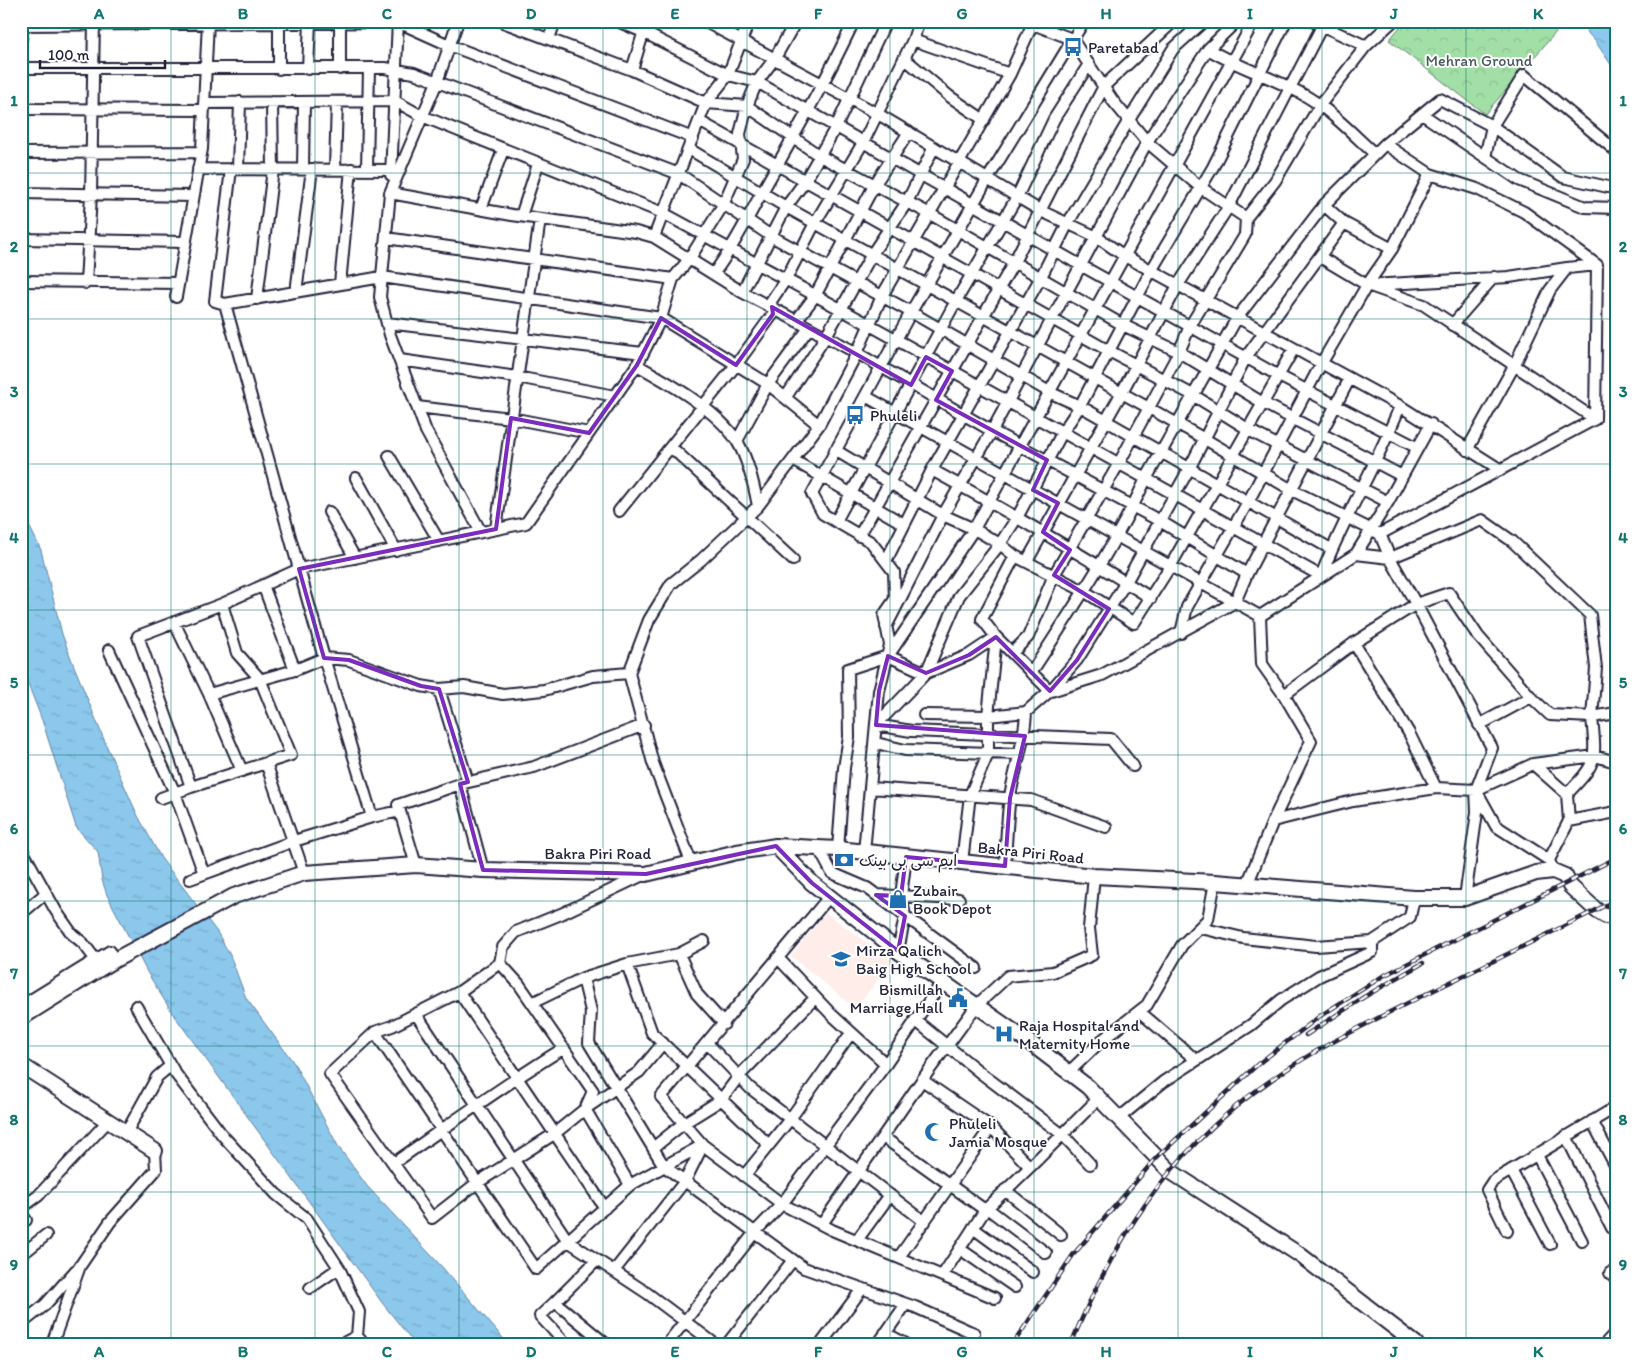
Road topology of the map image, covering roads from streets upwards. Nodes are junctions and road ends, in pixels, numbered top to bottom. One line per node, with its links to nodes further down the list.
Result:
1 (398, 21): 22 (street); 35 (street); 49 (street)
2 (458, 21): 35 (street)
3 (500, 21): 30 (street)
4 (555, 21): 30 (street)
5 (617, 21): 29 (street)
6 (647, 21): 29 (street)
7 (704, 21): 33 (street)
8 (749, 21): 33 (street)
9 (796, 21): 38 (street)
10 (854, 21): 56 (street)
11 (886, 21): 59 (street)
12 (918, 21): 34 (street)
13 (1084, 21): 31 (street)
14 (1174, 21): 57 (street)
15 (1204, 21): 77 (street)
16 (1238, 21): 37 (street)
17 (1254, 21): 41 (street)
18 (1286, 21): 53 (street)
19 (1312, 21): 28 (street)
20 (279, 22): 21 (street); 25 (street); 47 (street)
21 (310, 22): 22 (street); 48 (street)
22 (340, 22): 45 (street)
23 (23, 23): 24 (street); 32 (street)
24 (94, 23): 25 (street); 42 (street)
25 (208, 23): 44 (street)
26 (1032, 23): 31 (street); 51 (street)
27 (1387, 23): 36 (street)
28 (1322, 26): 36 (street); 58 (street)
29 (643, 32): 50 (street); 52 (street)
30 (549, 39): 50 (street)
31 (1072, 39): 40 (street); 116 (street)
32 (21, 40)
33 (742, 40): 38 (street); 52 (street)
34 (913, 40): 39 (street); 51 (street)
35 (449, 45): 54 (street); 82 (street)
36 (1366, 46): 67 (street)
37 (1208, 49): 41 (street); 85 (street)
38 (775, 58): 55 (street); 56 (street)
39 (904, 58): 73 (street); 76 (street)
40 (1089, 64): 57 (street); 128 (street)
41 (1232, 64): 53 (street); 102 (street)
42 (95, 67): 43 (street); 44 (street); 70 (street)
43 (21, 68)
44 (206, 68): 47 (street); 68 (street)
45 (340, 68): 46 (street); 48 (street)
46 (369, 68): 49 (street); 60 (street)
47 (279, 69): 48 (street)
48 (308, 69)
49 (396, 70): 54 (street); 61 (street)
50 (632, 70): 66 (street)
51 (1010, 74): 76 (street)
52 (728, 75): 55 (street); 66 (street)
53 (1260, 75): 58 (street); 119 (street)
54 (437, 82): 75 (street); 112 (street)
55 (758, 82): 69 (street); 72 (street)
56 (823, 85): 59 (street); 72 (street)
57 (1104, 86): 77 (street); 138 (street)
58 (1290, 88): 67 (street); 133 (street)
59 (849, 99): 73 (street); 80 (street)
60 (369, 101): 61 (street); 65 (street); 109 (street)
61 (395, 101): 75 (street); 110 (street)
62 (240, 102): 63 (street); 68 (street); 104 (street)
63 (272, 102): 64 (street); 105 (street)
64 (304, 102): 65 (street); 106 (street)
65 (337, 102): 107 (street)
66 (706, 102): 69 (street); 78 (street)
67 (1320, 105): 95 (street); 142 (street)
68 (204, 106): 70 (street); 93 (street)
69 (747, 106): 83 (street); 86 (street)
70 (94, 108): 71 (street); 92 (street)
71 (21, 109)
72 (808, 111): 80 (street); 83 (street)
73 (878, 114): 81 (street); 84 (street)
74 (1422, 114): 79 (street); 87 (street); 97 (street)
75 (422, 116): 90 (street); 123 (street)
76 (984, 120): 99 (street)
77 (1129, 120): 85 (street); 147 (street)
78 (699, 121): 82 (street); 86 (street)
79 (1492, 126): 91 (street); 97 (street); 120 (street)
80 (836, 127): 84 (street); 96 (street)
81 (909, 132): 88 (street); 98 (street)
82 (693, 138): 89 (street)
83 (794, 138): 96 (street); 101 (street)
84 (864, 141): 98 (street); 111 (street)
85 (1147, 142): 102 (street); 155 (street)
86 (741, 144): 101 (street); 115 (street)
87 (1385, 144): 95 (street); 114 (street)
88 (934, 147): 99 (street); 113 (street)
89 (689, 149): 112 (street); 115 (street)
90 (502, 150): 100 (street); 136 (street)
91 (1616, 151)
92 (92, 152): 93 (street); 94 (street); 125 (street)
93 (201, 152): 103 (street)
94 (21, 153)
95 (1375, 154): 131 (street)
96 (820, 156): 111 (street); 117 (street)
97 (1485, 157): 135 (street)
98 (893, 158): 113 (street); 118 (street)
99 (960, 163): 116 (street); 121 (street)
100 (538, 164): 139 (street); 141 (street)
101 (779, 166): 117 (street); 122 (street)
102 (1175, 167): 119 (street); 168 (street)
103 (198, 169): 104 (street); 126 (street)
104 (234, 169): 105 (street); 209 (street)
105 (273, 169): 106 (street); 205 (street)
106 (308, 169): 107 (street); 198 (street)
107 (335, 169): 108 (street)
108 (351, 169): 109 (street); 193 (street)
109 (367, 170): 110 (street)
110 (392, 170): 123 (street)
111 (849, 170): 118 (street); 127 (street)
112 (679, 174): 130 (street); 139 (street)
113 (920, 174): 121 (street); 129 (street)
114 (1430, 174): 163 (street); 175 (street)
115 (734, 177): 122 (street); 130 (street)
116 (987, 180): 128 (street); 132 (street)
117 (805, 181): 127 (street); 134 (street)
118 (875, 184): 129 (street); 137 (street)
119 (1200, 187): 133 (street); 180 (street)
120 (1608, 187)
121 (945, 188): 132 (street); 140 (street)
122 (762, 192): 134 (street); 144 (street)
123 (390, 193): 136 (street); 156 (street)
124 (21, 194): 125 (street)
125 (91, 195): 126 (street); 159 (street)
126 (192, 196): 161 (street)
127 (833, 196): 137 (street); 146 (street)
128 (1017, 197): 138 (street); 145 (street)
129 (907, 202): 140 (street); 149 (street)
130 (723, 205): 144 (street); 151 (street)
131 (1324, 205): 148 (street); 218 (street)
132 (974, 206): 145 (street); 150 (street)
133 (1228, 206): 142 (street); 195 (street)
134 (786, 207): 146 (street); 153 (street)
135 (1616, 208)
136 (481, 209): 141 (street)
137 (862, 210): 149 (street); 157 (street)
138 (1041, 211): 147 (street); 152 (street)
139 (663, 213): 151 (street); 154 (street)
140 (930, 214): 150 (street); 160 (street)
141 (521, 216): 143 (street)
142 (1246, 218): 207 (street)
143 (540, 219): 154 (street); 172 (street)
144 (747, 221): 153 (street); 166 (street)
145 (1002, 221): 152 (street); 162 (street)
146 (815, 223): 157 (street); 164 (street)
147 (1068, 223): 155 (street); 165 (street)
148 (1344, 223): 163 (street); 169 (street)
149 (890, 227): 160 (street); 167 (street)
150 (958, 230): 162 (street); 171 (street)
151 (704, 234): 166 (street); 170 (street)
152 (1028, 235): 165 (street); 173 (street)
153 (771, 236): 164 (street); 174 (street)
154 (654, 237): 170 (street)
155 (1097, 237): 168 (street); 176 (street)
156 (386, 238): 172 (street); 183 (street)
157 (845, 238): 167 (street); 177 (street)
158 (21, 239): 159 (street)
159 (89, 240): 161 (street); 190 (street)
160 (915, 241): 171 (street); 178 (street)
161 (185, 242): 192 (street)
162 (986, 247): 173 (street); 182 (street)
163 (1392, 249): 196 (street)
164 (800, 250): 177 (street); 187 (street)
165 (1055, 250): 176 (street); 184 (street)
166 (732, 251): 174 (street); 181 (street)
167 (872, 254): 178 (street); 191 (street)
168 (1123, 255): 180 (street); 189 (street)
169 (1320, 257): 196 (street); 229 (street)
170 (690, 258): 181 (street); 186 (street)
171 (944, 258): 182 (street); 194 (street)
172 (534, 260): 186 (street); 206 (street)
173 (1014, 262): 184 (street); 197 (street)
174 (757, 263): 187 (street); 199 (street)
175 (1597, 265): 179 (street); 288 (street)
176 (1082, 266): 189 (street); 200 (street)
177 (830, 267): 191 (street); 201 (street)
178 (898, 268): 194 (street); 202 (street)
179 (1567, 268): 185 (street); 252 (street)
180 (1151, 271): 195 (street); 203 (street)
181 (714, 273): 199 (street)
182 (973, 273): 197 (street); 208 (street)
183 (382, 277): 193 (street); 206 (street); 221 (street)
184 (1041, 277): 200 (street); 210 (street)
185 (1494, 278): 196 (street); 224 (street)
186 (673, 279): 217 (street)
187 (786, 279): 201 (street); 211 (street)
188 (21, 281): 190 (street)
189 (1110, 282): 203 (street); 212 (street)
190 (86, 283): 192 (street)
191 (856, 283): 202 (street); 213 (street)
192 (178, 284): 204 (street)
193 (340, 284): 198 (street)
194 (928, 285): 208 (street); 215 (street)
195 (1178, 285): 207 (street); 214 (street)
196 (1367, 285): 224 (street); 248 (street)
197 (1000, 288): 210 (street); 216 (street)
198 (296, 292): 205 (street)
199 (742, 292): 211 (street)
200 (1067, 293): 212 (street); 219 (street)
201 (814, 296): 213 (street); 220 (street)
202 (882, 296): 215 (street); 223 (street)
203 (1137, 296): 214 (street); 222 (street)
204 (176, 297)
205 (257, 299): 209 (street)
206 (528, 299): 217 (street); 232 (street)
207 (1207, 299): 218 (street); 225 (street)
208 (956, 301): 216 (street); 227 (street)
209 (225, 304): 386 (street)
210 (1026, 304): 219 (street); 228 (street)
211 (772, 307): 220 (street); 250 (street)
212 (1096, 309): 222 (street); 230 (street)
213 (840, 310): 223 (street); 231 (street)
214 (1164, 311): 225 (street); 233 (street)
215 (911, 312): 227 (street); 234 (street)
216 (983, 317): 228 (street); 236 (street)
217 (661, 318): 241 (street); 250 (street)
218 (1237, 318): 229 (street); 235 (street)
219 (1052, 319): 230 (street); 237 (street)
220 (796, 321): 226 (street)
221 (387, 323): 232 (street); 245 (street)
222 (1123, 324): 233 (street); 239 (street)
223 (870, 325): 234 (street); 242 (street)
224 (1452, 325): 252 (street)
225 (1190, 326): 235 (street); 240 (street)
226 (808, 328): 231 (street); 262 (street)
227 (941, 330): 236 (street); 243 (street)
228 (1009, 332): 237 (street); 246 (street)
229 (1263, 332): 238 (street); 244 (street)
230 (1082, 335): 239 (street); 247 (street)
231 (826, 336): 242 (street); 272 (street)
232 (523, 338): 241 (street); 258 (street)
233 (1150, 339): 240 (street); 251 (street)
234 (896, 340): 243 (street); 253 (street)
235 (1222, 344): 244 (street); 254 (street)
236 (967, 345): 246 (street); 255 (street)
237 (1037, 347): 247 (street); 256 (street)
238 (1293, 350): 248 (street); 257 (street)
239 (1109, 351): 251 (street); 259 (street)
240 (1179, 352): 254 (street); 260 (street)
241 (643, 353): 249 (street)
242 (858, 353): 253 (street); 291 (street)
243 (926, 357): 255 (street); 264 (street)
244 (1246, 357): 257 (street); 263 (street)
245 (400, 360): 258 (street); 279 (street)
246 (993, 361): 256 (street); 265 (street)
247 (1065, 363): 259 (street); 267 (street)
248 (1321, 364): 261 (street); 266 (street)
249 (637, 365): 270 (street); 280 (street)
250 (736, 365): 262 (street); 280 (street)
251 (1135, 365): 260 (street); 268 (street)
252 (1514, 366): 288 (street); 310 (street)
253 (881, 367): 264 (street); 271 (street)
254 (1208, 369): 263 (street); 269 (street)
255 (952, 371): 265 (street); 273 (street)
256 (1022, 376): 267 (street); 274 (street)
257 (1279, 376): 266 (street); 275 (street)
258 (517, 377): 270 (street); 285 (street)
259 (1094, 379): 268 (street); 277 (street)
260 (1162, 380): 269 (street); 281 (street)
261 (1349, 380): 276 (street); 278 (street)
262 (768, 384): 272 (street); 302 (street)
263 (1232, 384): 275 (street); 282 (street)
264 (911, 385): 273 (street); 283 (street)
265 (979, 387): 274 (street); 284 (street)
266 (1309, 390): 276 (street); 287 (street)
267 (1050, 393): 277 (street); 286 (street)
268 (1121, 394): 281 (street); 289 (street)
269 (1193, 395): 282 (street); 292 (street)
270 (615, 396): 296 (street)
271 (867, 396): 283 (street); 309 (street)
272 (786, 398): 291 (street)
273 (936, 400): 284 (street); 293 (street)
274 (1007, 402): 286 (street); 295 (street)
275 (1263, 403): 287 (street); 294 (street)
276 (1336, 405): 298 (street); 299 (street)
277 (1080, 406): 289 (street); 297 (street)
278 (1400, 406): 290 (street); 298 (street)
279 (418, 408): 285 (street); 363 (street)
280 (702, 408): 302 (street); 306 (street)
281 (1148, 408): 292 (street); 300 (street)
282 (1219, 411): 294 (street); 301 (street)
283 (895, 413): 293 (street); 320 (street)
284 (964, 415): 295 (street); 303 (street)
285 (512, 418): 296 (street); 361 (street)
286 (1035, 418): 297 (street); 305 (street)
287 (1294, 419): 299 (street); 304 (street)
288 (1595, 419): 323 (street)
289 (1104, 421): 300 (street); 308 (street)
290 (1431, 424): 307 (street); 310 (street)
291 (819, 425): 315 (street)
292 (1178, 425): 301 (street); 311 (street)
293 (920, 427): 303 (street); 331 (street)
294 (1247, 428): 304 (street); 313 (street)
295 (992, 431): 305 (street); 314 (street)
296 (589, 433): 361 (street)
297 (1062, 433): 308 (street); 316 (street)
298 (1390, 433): 307 (street); 318 (street)
299 (1321, 434): 317 (street); 318 (street)
300 (1133, 436): 311 (street); 319 (street)
301 (1203, 438): 313 (street); 321 (street)
302 (737, 441): 345 (street)
303 (948, 442): 314 (street); 322 (street)
304 (1279, 445): 317 (street); 325 (street)
305 (1021, 446): 316 (street); 324 (street)
306 (671, 447): 349 (street); 353 (street)
307 (1418, 448): 328 (street)
308 (1091, 449): 319 (street); 326 (street)
309 (835, 450): 320 (street); 327 (street)
310 (1467, 450): 323 (street)
311 (1161, 454): 321 (street); 330 (street)
312 (389, 456): 369 (street)
313 (1234, 456): 325 (street); 332 (street)
314 (976, 459): 324 (street); 333 (street)
315 (793, 460): 327 (street); 345 (street)
316 (1047, 460): 326 (street); 335 (street)
317 (1306, 460): 334 (street); 336 (street)
318 (1376, 463): 328 (street); 334 (street)
319 (1118, 465): 330 (street); 337 (street)
320 (865, 467): 331 (street); 338 (street)
321 (1189, 469): 332 (street); 339 (street)
322 (932, 470): 333 (street); 340 (street)
323 (1501, 470): 365 (street)
324 (1006, 474): 335 (street); 343 (street)
325 (1264, 474): 336 (street); 341 (street)
326 (1076, 475): 337 (street); 344 (street)
327 (820, 476): 338 (street); 357 (street)
328 (1402, 476): 342 (street)
329 (356, 478): 373 (street)
330 (1146, 479): 339 (street); 346 (street)
331 (890, 482): 340 (street); 347 (street)
332 (1217, 484): 341 (street); 348 (street)
333 (961, 486): 343 (street); 351 (street)
334 (1361, 489): 342 (street); 356 (street)
335 (1033, 490): 344 (street); 352 (street)
336 (1292, 490): 355 (street); 356 (street)
337 (1103, 491): 346 (street); 354 (street)
338 (852, 494): 347 (street); 357 (street)
339 (1175, 495): 348 (street); 358 (street)
340 (917, 499): 351 (street); 359 (street)
341 (1248, 502): 355 (street); 360 (street)
342 (1388, 502): 365 (street)
343 (988, 503): 352 (street); 362 (street)
344 (1058, 503): 354 (street); 364 (street)
345 (758, 506): 353 (street)
346 (1133, 507): 358 (street); 366 (street)
347 (876, 508): 359 (street); 367 (street)
348 (1203, 510): 360 (street); 368 (street)
349 (620, 511)
350 (329, 512): 379 (street)
351 (943, 515): 362 (street); 401 (street)
352 (1018, 516): 364 (street); 370 (street)
353 (747, 517): 381 (street); 410 (street)
354 (1087, 518): 366 (street); 374 (street)
355 (1277, 518): 371 (street); 372 (street)
356 (1347, 518): 365 (street); 372 (street)
357 (836, 521): 367 (street)
358 (1160, 521): 368 (street); 375 (street)
359 (904, 524): 382 (street)
360 (1233, 528): 371 (street); 377 (street)
361 (496, 529): 363 (street)
362 (974, 529): 370 (street); 407 (street)
363 (481, 532): 369 (street)
364 (1043, 532): 374 (street); 383 (street)
365 (1376, 532): 376 (street); 380 (street)
366 (1117, 535): 375 (street); 385 (street)
367 (860, 536): 382 (street)
368 (1186, 536): 377 (street); 384 (street)
369 (439, 541): 373 (street)
370 (1000, 544): 378 (street); 411 (street)
371 (1262, 545): 387 (street); 389 (street)
372 (1331, 549): 389 (street)
373 (396, 550): 379 (street)
374 (1070, 550): 385 (street); 388 (street)
375 (1144, 550): 384 (street); 390 (street)
376 (1356, 554): 380 (street); 389 (street)
377 (1218, 555): 387 (street); 391 (street)
378 (1015, 556): 383 (street); 403 (street)
379 (355, 558): 386 (street)
380 (1390, 558): 397 (street); 423 (street)
381 (793, 560)
382 (886, 561): 401 (street)
383 (1027, 561): 388 (street)
384 (1171, 565): 391 (street); 394 (street)
385 (1098, 566): 390 (street); 393 (street)
386 (299, 569): 392 (street); 408 (street)
387 (1247, 574): 395 (street)
388 (1054, 576): 393 (street); 406 (street)
389 (1321, 576): 399 (street)
390 (1126, 582): 394 (street); 398 (street)
391 (1201, 584): 395 (street); 402 (street)
392 (263, 585): 396 (street); 409 (street)
393 (1084, 591): 398 (street); 412 (street)
394 (1151, 598): 398 (street)
395 (1235, 602): 399 (street); 402 (street)
396 (222, 604): 400 (street); 413 (street)
397 (1416, 604): 404 (street); 418 (street); 426 (street)
398 (1109, 609): 415 (street)
399 (1260, 616): 417 (street)
400 (174, 622): 416 (street); 439 (street)
401 (886, 627): 407 (street)
402 (1180, 633): 415 (street)
403 (996, 637): 406 (street); 411 (street); 422 (street)
404 (1354, 643): 417 (street); 441 (street)
405 (109, 650): 443 (street)
406 (1012, 653): 412 (street)
407 (888, 656): 411 (street); 425 (street); 458 (street)
408 (324, 658): 409 (street); 414 (street); 450 (street)
409 (295, 670): 413 (street)
410 (629, 673): 414 (street); 424 (street)
411 (926, 673): 425 (street)
412 (1032, 673): 415 (street)
413 (260, 679): 416 (street); 434 (street)
414 (439, 688): 438 (street)
415 (1050, 692): 419 (street)
416 (209, 694): 437 (street)
417 (1284, 695): 451 (street)
418 (1531, 697): 423 (street); 426 (street)
419 (1026, 712): 422 (street); 428 (street)
420 (1616, 713): 423 (street)
421 (924, 715): 422 (street)
422 (988, 716): 427 (street)
423 (1592, 717): 432 (street)
424 (644, 725): 438 (street); 461 (street)
425 (876, 725): 427 (street); 429 (street)
426 (1479, 725): 442 (street)
427 (990, 734): 428 (street); 430 (street)
428 (1025, 736): 431 (street); 436 (street)
429 (876, 743): 430 (street); 440 (street)
430 (988, 754): 431 (street); 445 (street)
431 (1018, 754): 447 (street)
432 (1595, 756): 433 (street); 435 (street); 444 (street)
433 (1616, 762)
434 (266, 763): 437 (street); 454 (street)
435 (1533, 764): 442 (street); 444 (street)
436 (1133, 766)
437 (242, 771): 439 (street)
438 (464, 783): 448 (street); 466 (street)
439 (191, 787): 443 (street)
440 (872, 788): 445 (street); 459 (street)
441 (1436, 788): 442 (street); 451 (street)
442 (1476, 790): 464 (street); 479 (street)
443 (176, 793): 446 (street); 468 (street)
444 (1567, 794): 452 (street)
445 (970, 795): 447 (street); 462 (street)
446 (161, 798)
447 (1010, 798): 453 (street); 465 (street)
448 (400, 810): 450 (street); 463 (street)
449 (1616, 812): 452 (street)
450 (372, 816): 454 (street)
451 (1273, 821): 473 (street)
452 (1569, 821): 464 (street)
453 (1106, 827)
454 (294, 841): 467 (street); 468 (street)
455 (776, 846): 457 (street, Bakra Piri Road); 461 (street, Bakra Piri Road); 477 (street)
456 (21, 848): 474 (street)
457 (819, 849): 458 (street, Bakra Piri Road); 475 (street)
458 (838, 849): 459 (street, Bakra Piri Road)
459 (864, 852): 460 (street, Bakra Piri Road)
460 (906, 857): 462 (street, Bakra Piri Road); 476 (street)
461 (691, 862): 469 (street, Bakra Piri Road)
462 (962, 862): 465 (street, Bakra Piri Road)
463 (416, 865): 466 (street, Bakra Piri Road); 467 (street, Bakra Piri Road)
464 (1551, 865): 479 (street, Bakra Piri Road); 483 (street)
465 (1005, 866): 470 (street, Bakra Piri Road)
466 (483, 870): 469 (street, Bakra Piri Road)
467 (304, 873): 502 (street, Bakra Piri Road)
468 (204, 874): 471 (street)
469 (646, 874): 492 (street)
470 (1094, 876): 472 (street, Bakra Piri Road); 500 (street)
471 (190, 879)
472 (1215, 882): 473 (street, Bakra Piri Road); 484 (street)
473 (1247, 885): 478 (street, Bakra Piri Road)
474 (46, 893): 481 (street); 491 (street)
475 (876, 895): 476 (street); 482 (street)
476 (902, 896): 480 (street); 482 (street)
477 (829, 897): 488 (street); 490 (street)
478 (1414, 898): 479 (street, Bakra Piri Road); 486 (street)
479 (1465, 898)
480 (959, 899)
481 (21, 914)
482 (904, 916): 488 (street); 494 (street)
483 (1616, 916)
484 (1201, 928): 486 (street); 503 (street)
485 (704, 941): 489 (street)
486 (1372, 942): 513 (street)
487 (110, 951): 491 (street)
488 (898, 951): 496 (street)
489 (679, 954): 493 (street); 506 (street)
490 (778, 959): 498 (street); 506 (street)
491 (96, 960): 502 (street)
492 (500, 963): 497 (street); 499 (street)
493 (628, 964): 495 (street); 509 (street)
494 (976, 968)
495 (583, 978): 499 (street); 522 (street)
496 (942, 982): 500 (street); 505 (street)
497 (459, 992): 504 (street); 520 (street)
498 (815, 998): 508 (street); 519 (street)
499 (532, 1002): 512 (street)
500 (977, 1005): 511 (street); 518 (street)
501 (136, 1006): 516 (street)
502 (24, 1012)
503 (1140, 1012): 513 (street); 518 (street)
504 (416, 1014): 507 (street); 525 (street)
505 (915, 1020): 511 (street); 514 (street)
506 (724, 1024): 510 (street)
507 (375, 1032): 534 (street); 547 (street)
508 (851, 1033): 514 (street); 529 (street)
509 (663, 1044): 517 (street); 522 (street)
510 (707, 1044): 517 (street); 519 (street)
511 (948, 1047): 521 (street); 537 (street)
512 (564, 1048): 520 (street); 527 (street)
513 (1196, 1060): 528 (street)
514 (886, 1064): 542 (street)
515 (21, 1065): 530 (street)
516 (170, 1066): 535 (street); 586 (street)
517 (687, 1068): 524 (street); 532 (street)
518 (1068, 1073): 523 (street)
519 (738, 1076): 524 (street); 529 (street)
520 (516, 1077): 525 (street); 536 (street)
521 (922, 1080): 533 (street); 539 (street)
522 (617, 1088): 527 (street); 543 (street)
523 (1099, 1098): 528 (street); 537 (street)
524 (722, 1100): 532 (street); 541 (street)
525 (478, 1106): 534 (street); 546 (street)
526 (1616, 1107): 531 (street)
527 (585, 1109): 536 (street); 558 (street)
528 (1119, 1118): 612 (street)
529 (790, 1119): 541 (street); 542 (street)
530 (108, 1121): 535 (street); 562 (street)
531 (1592, 1121): 538 (street); 551 (street)
532 (684, 1123): 540 (street); 543 (street)
533 (991, 1128): 550 (street); 557 (street)
534 (441, 1130): 547 (street); 556 (street)
535 (126, 1133): 544 (street)
536 (554, 1134): 546 (street); 563 (street)
537 (1063, 1134): 548 (street); 550 (street)
538 (1566, 1136): 545 (street); 570 (street)
539 (883, 1137): 553 (street); 557 (street)
540 (703, 1145): 549 (street); 554 (street); 555 (street)
541 (769, 1145): 554 (street)
542 (825, 1145): 553 (street); 561 (street)
543 (653, 1148): 549 (street)
544 (155, 1151): 585 (street)
545 (1537, 1155): 552 (street); 577 (street)
546 (513, 1159): 556 (street); 576 (street)
547 (394, 1163): 556 (street)
548 (1090, 1164)
549 (664, 1166): 555 (street); 558 (street)
550 (1030, 1166): 559 (street)
551 (1616, 1167)
552 (1511, 1170): 571 (street); 578 (street)
553 (859, 1171): 560 (street); 568 (street)
554 (744, 1176): 561 (street)
555 (685, 1181): 572 (street); 587 (street)
556 (477, 1183): 576 (street)
557 (952, 1184): 564 (street); 566 (street)
558 (630, 1185): 563 (street)
559 (1005, 1190): 564 (street); 573 (street)
560 (890, 1195): 566 (street); 575 (street)
561 (782, 1204): 568 (street); 572 (street)
562 (21, 1208)
563 (604, 1208): 576 (street)
564 (986, 1209): 569 (street); 580 (street)
565 (21, 1213): 567 (street)
566 (925, 1222): 582 (street)
567 (21, 1224)
568 (822, 1224): 575 (street)
569 (973, 1228): 579 (street); 588 (street)
570 (1612, 1228)
571 (1507, 1231)
572 (756, 1232): 584 (street); 596 (street)
573 (1061, 1234)
574 (46, 1235): 581 (street)
575 (857, 1240): 582 (street)
576 (568, 1241): 583 (street)
577 (1582, 1241)
578 (1550, 1244)
579 (960, 1249): 589 (street); 590 (street)
580 (1046, 1253)
581 (21, 1256)
582 (899, 1257): 589 (street)
583 (597, 1260): 587 (street); 594 (street)
584 (793, 1260): 592 (street); 607 (street)
585 (80, 1266): 597 (street); 601 (street)
586 (339, 1268): 591 (street); 600 (street)
587 (614, 1271): 596 (street)
588 (1033, 1272)
589 (942, 1276): 593 (street)
590 (1014, 1287)
591 (310, 1288)
592 (862, 1288): 595 (street); 608 (street)
593 (995, 1298)
594 (555, 1302): 603 (street); 604 (street)
595 (906, 1304): 599 (street); 611 (street)
596 (684, 1321): 605 (street); 606 (street)
597 (21, 1324)
598 (1616, 1332): 613 (street)
599 (886, 1333): 609 (street); 610 (street)
600 (360, 1340): 602 (street)
601 (52, 1344)
602 (342, 1344)
603 (566, 1344)
604 (606, 1344)
605 (667, 1344)
606 (715, 1344)
607 (727, 1344)
608 (821, 1344)
609 (878, 1344)
610 (906, 1344)
611 (969, 1344)
612 (1416, 1344)
613 (1605, 1344)

